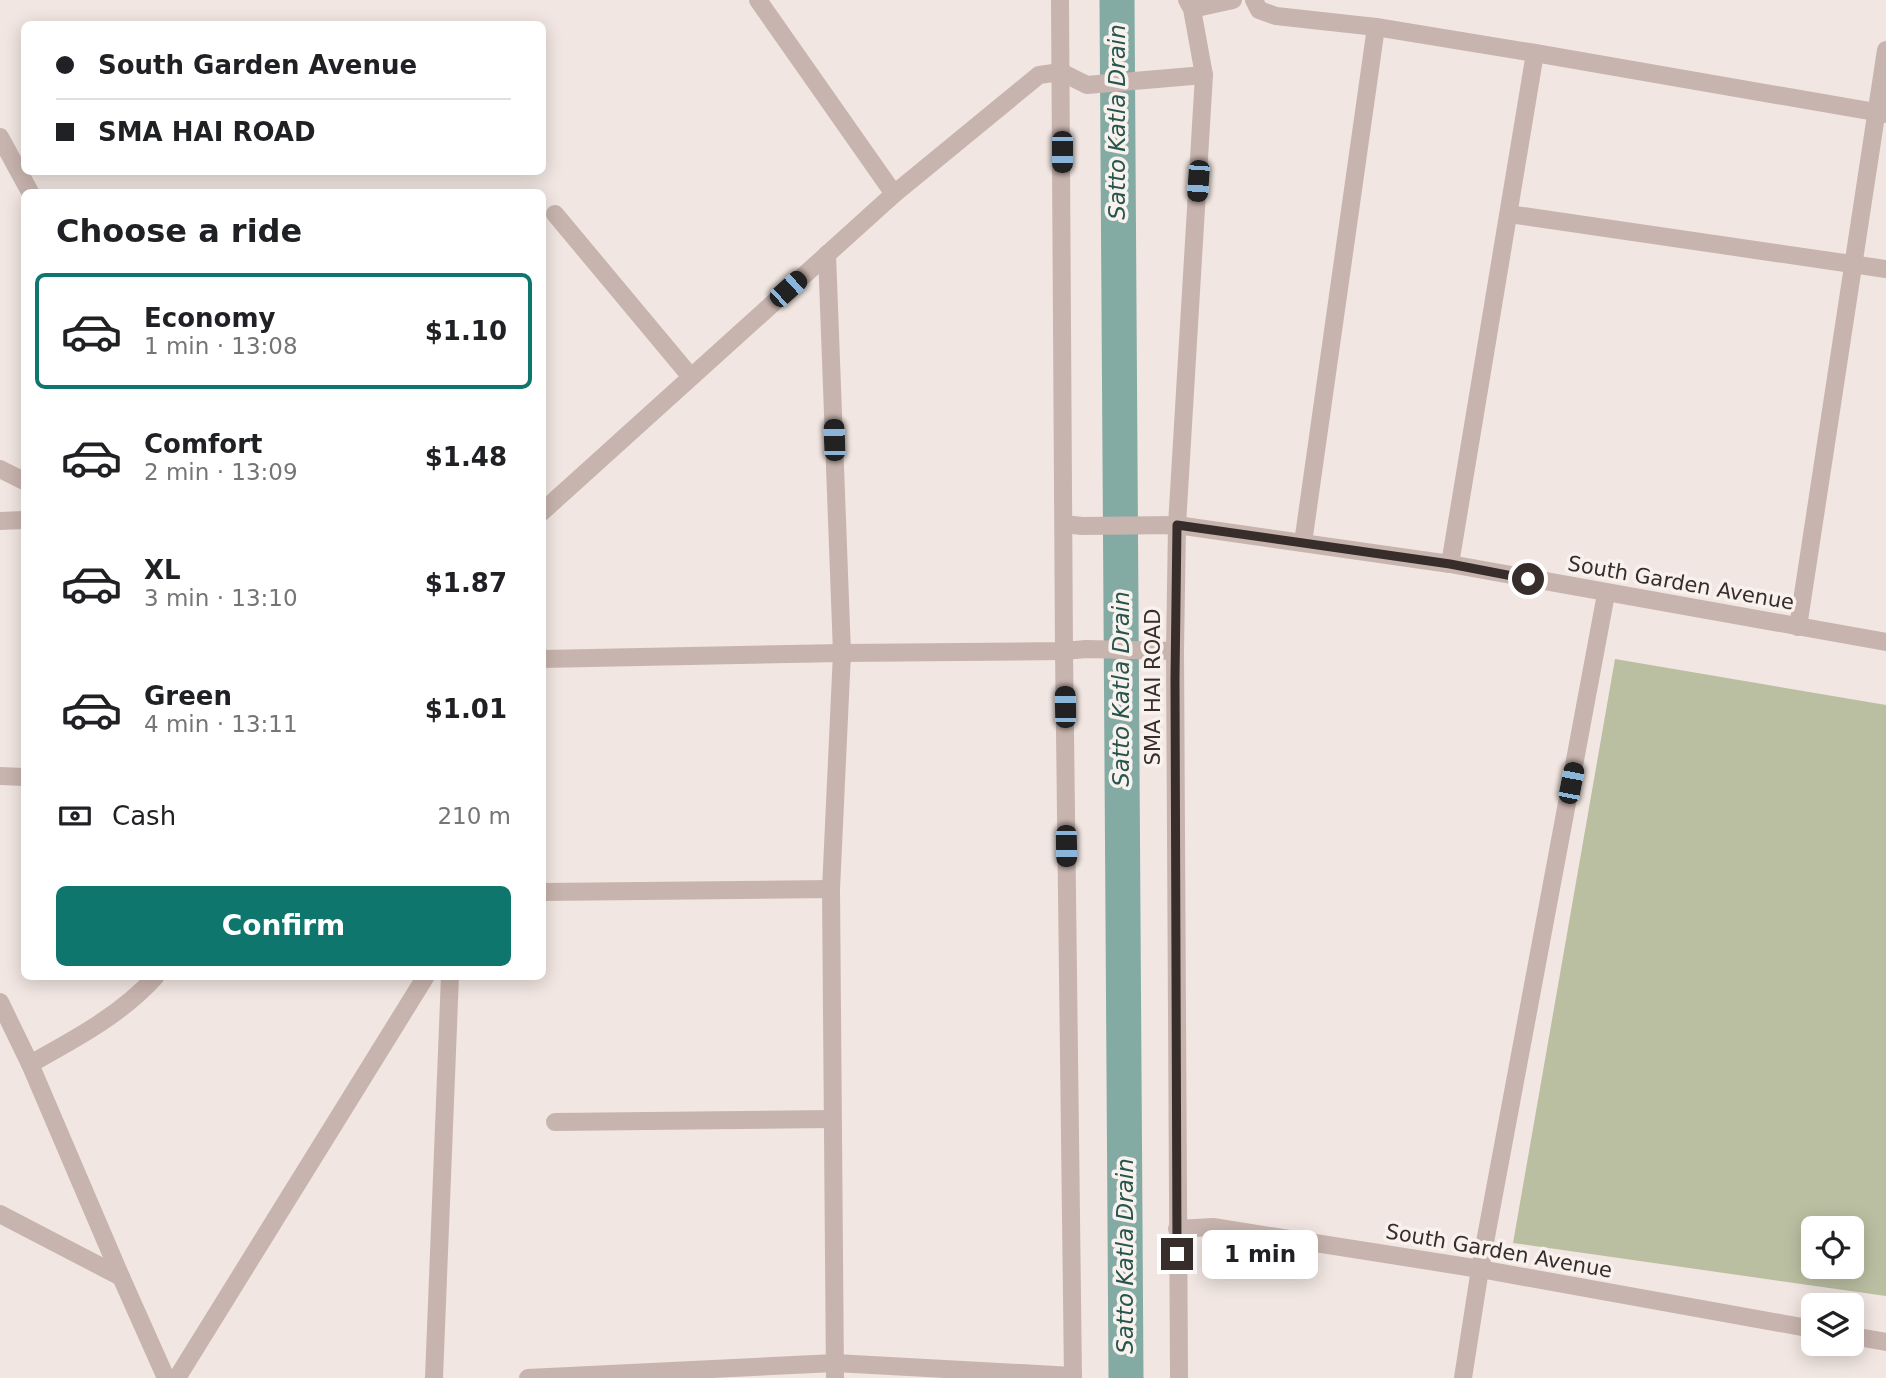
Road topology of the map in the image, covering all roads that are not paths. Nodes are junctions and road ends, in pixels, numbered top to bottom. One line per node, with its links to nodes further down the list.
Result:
1 (758, 0): 14 (street)
2 (1060, 0): 9 (street)
3 (1233, 0): 5 (street)
4 (1254, 0): 6 (street)
5 (1190, 5): 10 (street, SMA HAI ROAD)
6 (1376, 27): 8 (street); 28 (street)
7 (1886, 50): 11 (street)
8 (1535, 53): 11 (street); 16 (street)
9 (1061, 72): 10 (street); 14 (street); 26 (street)
10 (1204, 75): 27 (street, SMA HAI ROAD)
11 (1882, 113): 18 (street)
12 (0, 137): 13 (street)
13 (28, 189)
14 (894, 194): 17 (street)
15 (555, 214): 20 (street)
16 (1509, 214): 18 (street); 29 (street)
17 (827, 254): 20 (street); 35 (street)
18 (1854, 264): 19 (street); 31 (street)
19 (1886, 269)
20 (691, 377): 23 (street)
21 (0, 469): 22 (street)
22 (21, 480)
23 (546, 508)
24 (21, 520): 25 (street)
25 (0, 521)
26 (1073, 525): 27 (street, South Garden Avenue); 34 (street)
27 (1177, 525): 28 (street, South Garden Avenue); 33 (street, SMA HAI ROAD)
28 (1303, 542): 29 (street, South Garden Avenue)
29 (1450, 564): 30 (street, South Garden Avenue)
30 (1606, 594): 31 (street, South Garden Avenue); 50 (street)
31 (1798, 627): 32 (street, South Garden Avenue)
32 (1886, 642)
33 (1175, 651): 34 (street); 49 (street, SMA HAI ROAD)
34 (1064, 652): 35 (street); 56 (street)
35 (842, 653): 36 (street); 39 (street)
36 (546, 659)
37 (0, 776): 38 (street)
38 (21, 778)
39 (831, 889): 40 (street); 46 (street)
40 (546, 892)
41 (152, 980): 45 (street)
42 (424, 980): 58 (street)
43 (450, 980): 59 (street)
44 (0, 1002): 45 (street)
45 (30, 1064): 51 (street)
46 (832, 1119): 47 (street); 55 (street)
47 (555, 1122)
48 (0, 1214): 51 (street)
49 (1177, 1229): 50 (street, South Garden Avenue); 61 (street, SMA HAI ROAD)
50 (1480, 1269): 52 (street, South Garden Avenue); 62 (street)
51 (121, 1277): 57 (street)
52 (1801, 1327)
53 (1864, 1338): 54 (street)
54 (1886, 1342)
55 (835, 1370): 56 (street); 60 (street)
56 (1073, 1377)
57 (166, 1378)
58 (177, 1378)
59 (435, 1378)
60 (528, 1378)
61 (1179, 1378)
62 (1463, 1378)

